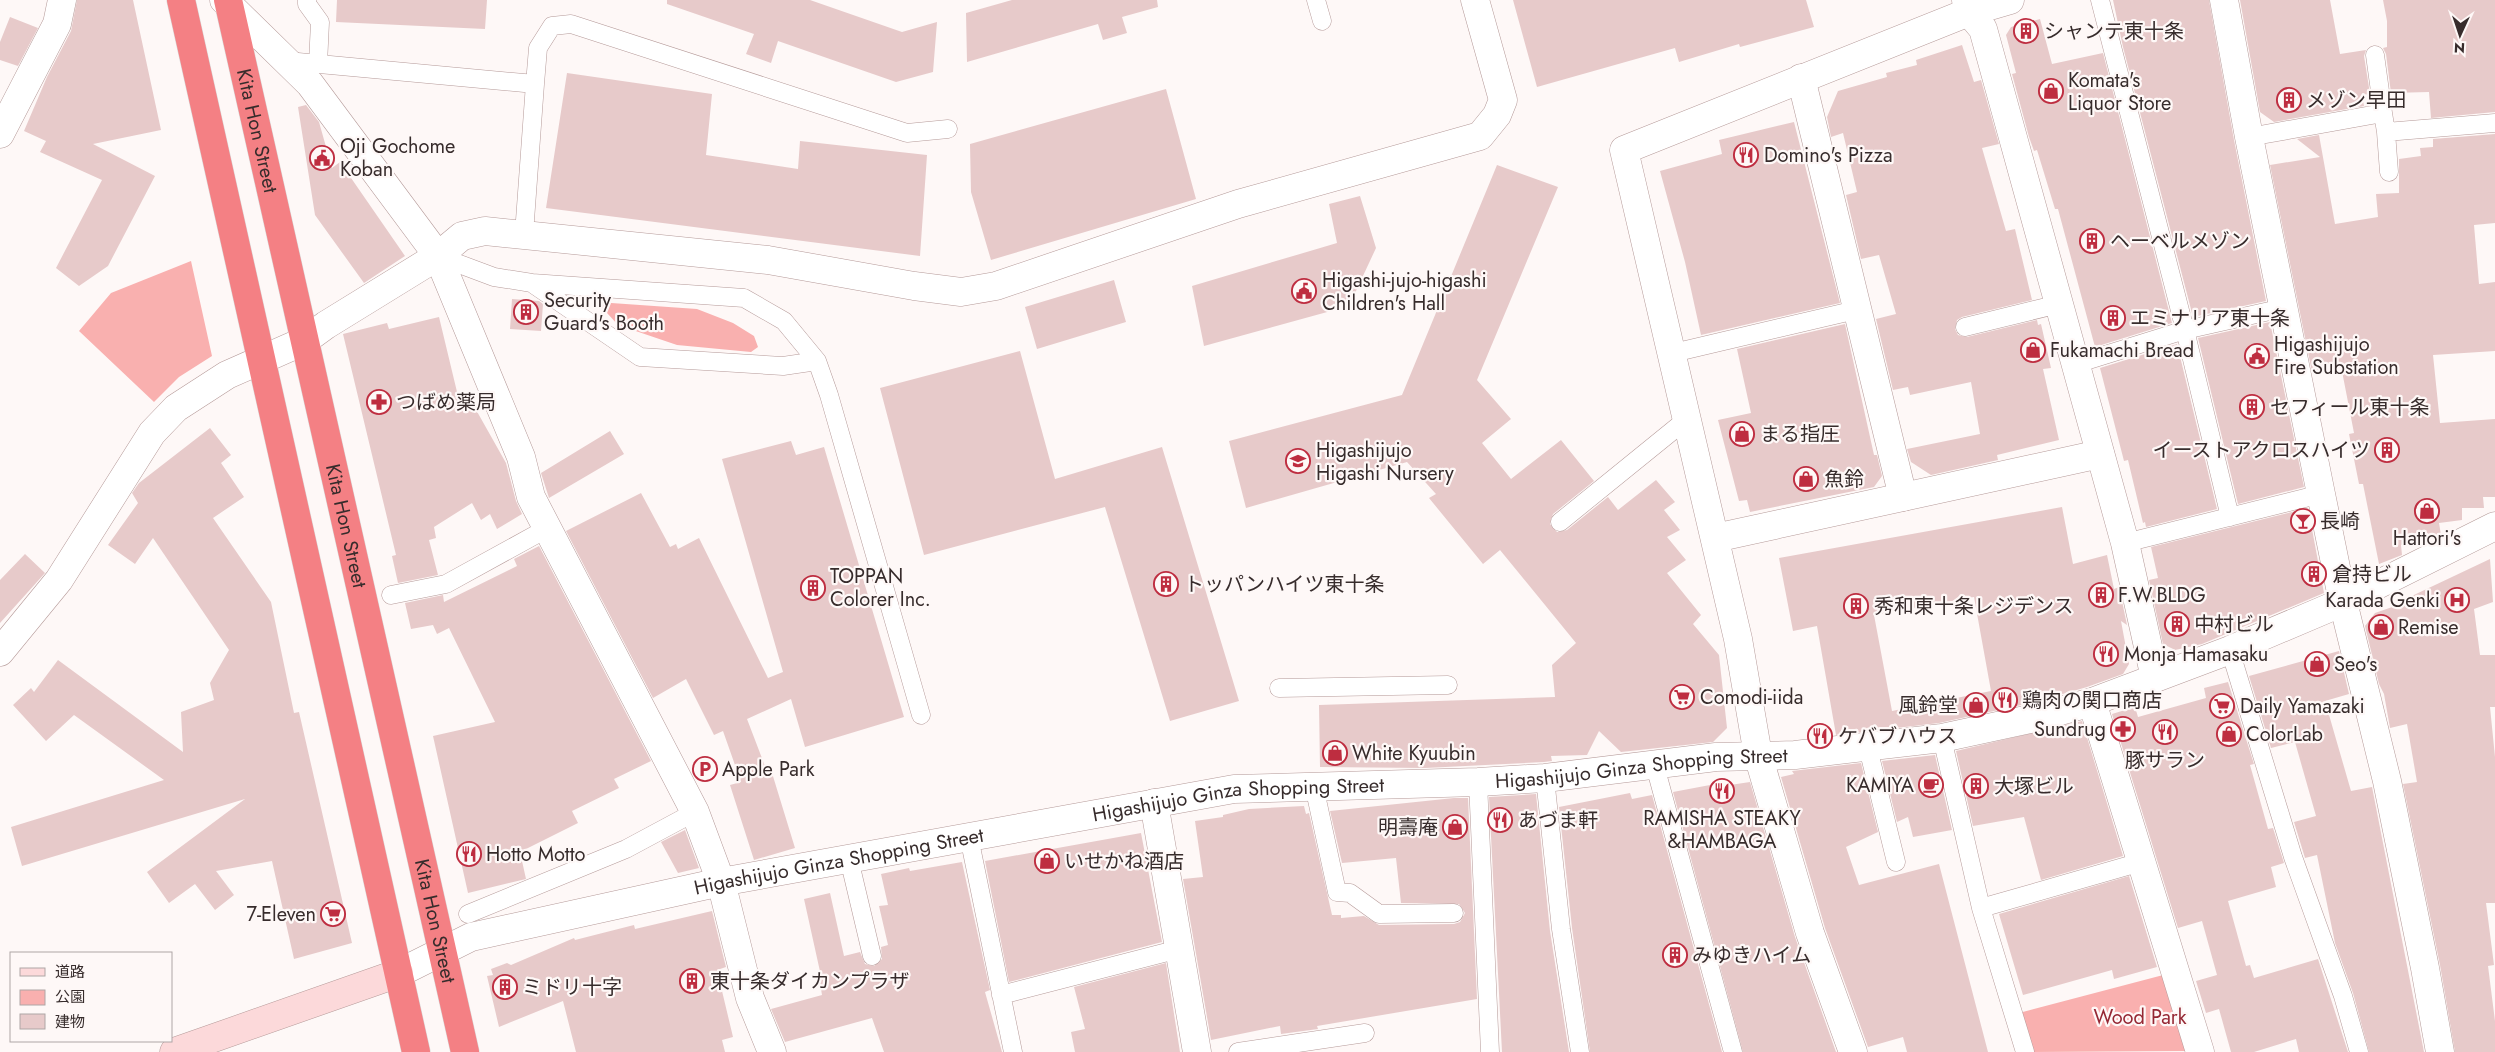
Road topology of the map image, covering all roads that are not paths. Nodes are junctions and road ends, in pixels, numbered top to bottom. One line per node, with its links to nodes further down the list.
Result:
1 (62, 0): 21 (street)
2 (181, 0): 34 (highway)
3 (308, 0): 14 (lane)
4 (1316, 0): 11 (lane)
5 (1475, 0): 24 (street)
6 (2010, 0): 10 (street)
7 (2100, 0): 31 (lane)
8 (2224, 0): 22 (street)
9 (227, 2): 13 (street); 32 (highway, Kita Hon Street)
10 (1968, 6): 15 (street); 27 (street)
11 (1322, 21)
12 (2375, 55): 17 (lane)
13 (287, 61): 14 (lane); 25 (street)
14 (318, 64): 16 (lane)
15 (1800, 78): 29 (street); 33 (street)
16 (535, 84): 19 (lane); 24 (lane)
17 (2384, 113): 20 (lane); 22 (lane)
18 (2495, 123): 20 (lane)
19 (948, 129)
20 (2386, 132): 23 (lane)
21 (0, 134)
22 (2249, 137): 28 (street)
23 (2389, 172)
24 (524, 234): 25 (street)
25 (438, 256): 26 (lane); 32 (street); 44 (street)
26 (532, 283): 35 (lane); 35 (lane)
27 (2059, 304): 30 (lane); 36 (street)
28 (2283, 308): 31 (lane); 39 (street)
29 (1856, 310): 33 (lane); 40 (street)
30 (1966, 327)
31 (2185, 330): 36 (lane); 41 (lane)
32 (304, 342): 34 (street); 74 (highway, Kita Hon Street)
33 (1672, 353): 37 (street)
34 (261, 361): 49 (street); 76 (highway)
35 (817, 361): 55 (lane)
36 (2076, 364): 38 (street)
37 (1687, 419): 42 (lane); 45 (street)
38 (2100, 454): 40 (street); 46 (street)
39 (2321, 494): 41 (lane); 48 (street)
40 (1903, 498): 45 (street)
41 (2230, 517): 46 (lane)
42 (1560, 522)
43 (2495, 526): 48 (street, Higashijujo Ginza Shopping Street)
44 (546, 529): 47 (lane); 64 (street)
45 (1715, 538): 58 (street)
46 (2124, 543): 51 (street)
47 (391, 595)
48 (2343, 602): 50 (street, Higashijujo Ginza Shopping Street); 94 (street)
49 (3, 642)
50 (2230, 650): 51 (street, Higashijujo Ginza Shopping Street); 93 (lane)
51 (2156, 678): 54 (street, Higashijujo Ginza Shopping Street)
52 (1448, 685): 53 (lane)
53 (1279, 688)
54 (2092, 702): 56 (street, Higashijujo Ginza Shopping Street); 68 (street)
55 (921, 715)
56 (1942, 738): 57 (street, Higashijujo Ginza Shopping Street); 70 (lane)
57 (1868, 748): 58 (street, Higashijujo Ginza Shopping Street); 67 (lane)
58 (1758, 755): 59 (street, Higashijujo Ginza Shopping Street); 90 (street)
59 (1655, 766): 60 (street, Higashijujo Ginza Shopping Street); 89 (lane)
60 (1545, 778): 61 (street, Higashijujo Ginza Shopping Street); 88 (lane)
61 (1478, 782): 62 (street, Higashijujo Ginza Shopping Street); 87 (lane)
62 (1314, 786): 63 (street, Higashijujo Ginza Shopping Street); 71 (lane)
63 (1154, 803): 65 (street, Higashijujo Ginza Shopping Street); 73 (street)
64 (695, 812): 69 (street); 72 (lane)
65 (969, 837): 66 (street, Higashijujo Ginza Shopping Street); 77 (lane)
66 (849, 859): 69 (street, Higashijujo Ginza Shopping Street); 75 (lane)
67 (1896, 862)
68 (2141, 862): 70 (lane); 92 (street)
69 (721, 882): 74 (street, Higashijujo Ginza Shopping Street); 83 (street)
70 (1981, 908): 91 (lane)
71 (1454, 913)
72 (468, 914)
73 (1179, 949): 77 (lane); 85 (street)
74 (443, 952): 76 (street, Higashijujo Ginza Shopping Street); 82 (highway, Kita Hon Street)
75 (872, 956)
76 (399, 973): 79 (street); 81 (highway)
77 (1000, 995): 84 (lane)
78 (1364, 1033): 86 (lane)
79 (213, 1046): 80 (street)
80 (174, 1052)
81 (416, 1052)
82 (465, 1052)
83 (772, 1052)
84 (1013, 1052)
85 (1196, 1052)
86 (1238, 1052)
87 (1490, 1052)
88 (1580, 1052)
89 (1733, 1052)
90 (1853, 1052)
91 (2025, 1052)
92 (2200, 1052)
93 (2359, 1052)
94 (2440, 1052)

